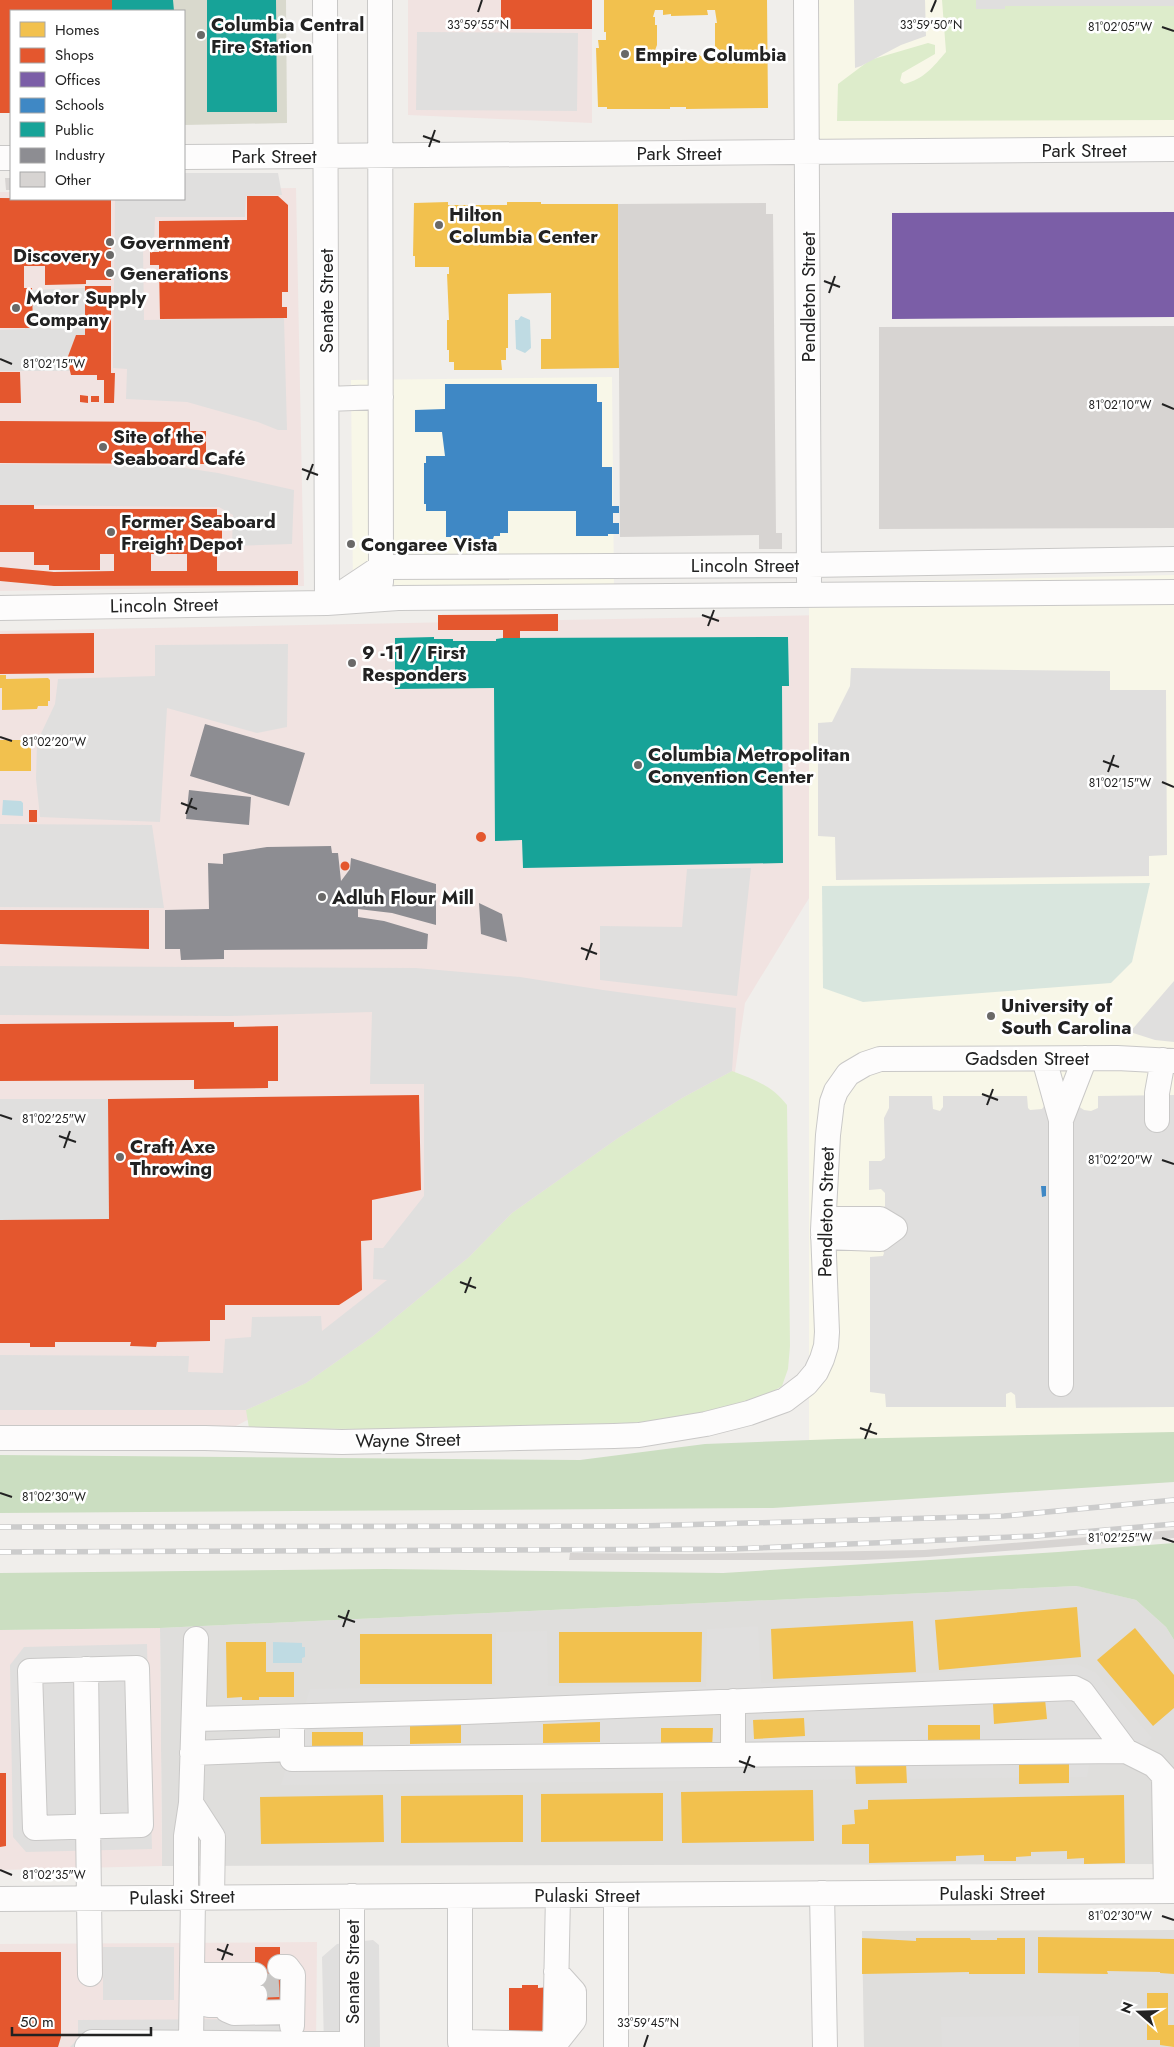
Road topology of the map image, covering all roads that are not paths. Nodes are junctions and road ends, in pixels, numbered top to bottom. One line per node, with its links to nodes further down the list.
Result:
1 (325, 0): 7 (street, Senate Street)
2 (380, 0): 6 (street)
3 (806, 0): 5 (street, Pendleton Street)
4 (1174, 149): 5 (street, Park Street)
5 (807, 152): 6 (street, Park Street); 12 (street, Pendleton Street)
6 (380, 155): 7 (street, Park Street); 9 (street)
7 (326, 156): 8 (street, Park Street); 10 (street, Senate Street)
8 (185, 157)
9 (381, 397): 10 (street); 13 (street)
10 (326, 399): 17 (street, Senate Street)
11 (1174, 559): 12 (street, Lincoln Street)
12 (809, 565): 13 (street, Lincoln Street); 15 (street, Pendleton Street)
13 (381, 567): 16 (street); 17 (street)
14 (1174, 592): 15 (street, Lincoln Street)
15 (810, 594): 16 (street, Lincoln Street)
16 (381, 599): 17 (street, Lincoln Street)
17 (327, 603): 18 (street, Lincoln Street)
18 (0, 608)
19 (1085, 1058): 21 (street, Gadsden Street); 22 (street, Gadsden Street); 23 (street)
20 (880, 1059): 21 (street, Gadsden Street); 25 (street, Pendleton Street)
21 (1044, 1059): 23 (street)
22 (1168, 1060): 24 (street)
23 (1061, 1120): 26 (street)
24 (1157, 1120)
25 (806, 1384): 27 (street, Wayne Street)
26 (1061, 1384)
27 (0, 1438)
28 (196, 1639): 32 (street)
29 (86, 1669): 35 (street); 35 (street); 35 (street)
30 (732, 1701): 31 (street); 33 (street); 34 (street)
31 (292, 1733): 32 (street); 32 (street); 34 (street)
32 (193, 1737): 42 (street)
33 (1126, 1750): 34 (street); 36 (street)
34 (733, 1755)
35 (87, 1826): 43 (street)
36 (1170, 1891): 37 (street, Pulaski Street)
37 (822, 1894): 39 (street, Pulaski Street); 54 (street)
38 (558, 1895): 39 (street, Pulaski Street); 41 (street, Pulaski Street); 41 (street)
39 (616, 1895): 53 (street)
40 (352, 1896): 41 (street, Pulaski Street); 42 (street, Pulaski Street); 51 (street, Senate Street)
41 (460, 1896)
42 (197, 1897): 43 (street, Pulaski Street); 47 (street)
43 (88, 1898): 44 (street, Pulaski Street); 45 (street)
44 (0, 1899)
45 (90, 1974)
46 (255, 1981): 47 (street)
47 (198, 1986): 48 (street); 49 (street)
48 (191, 2042): 50 (street); 52 (street)
49 (291, 2043): 50 (street); 51 (street)
50 (268, 2045)
51 (352, 2046)
52 (87, 2047)
53 (616, 2047)
54 (825, 2047)

